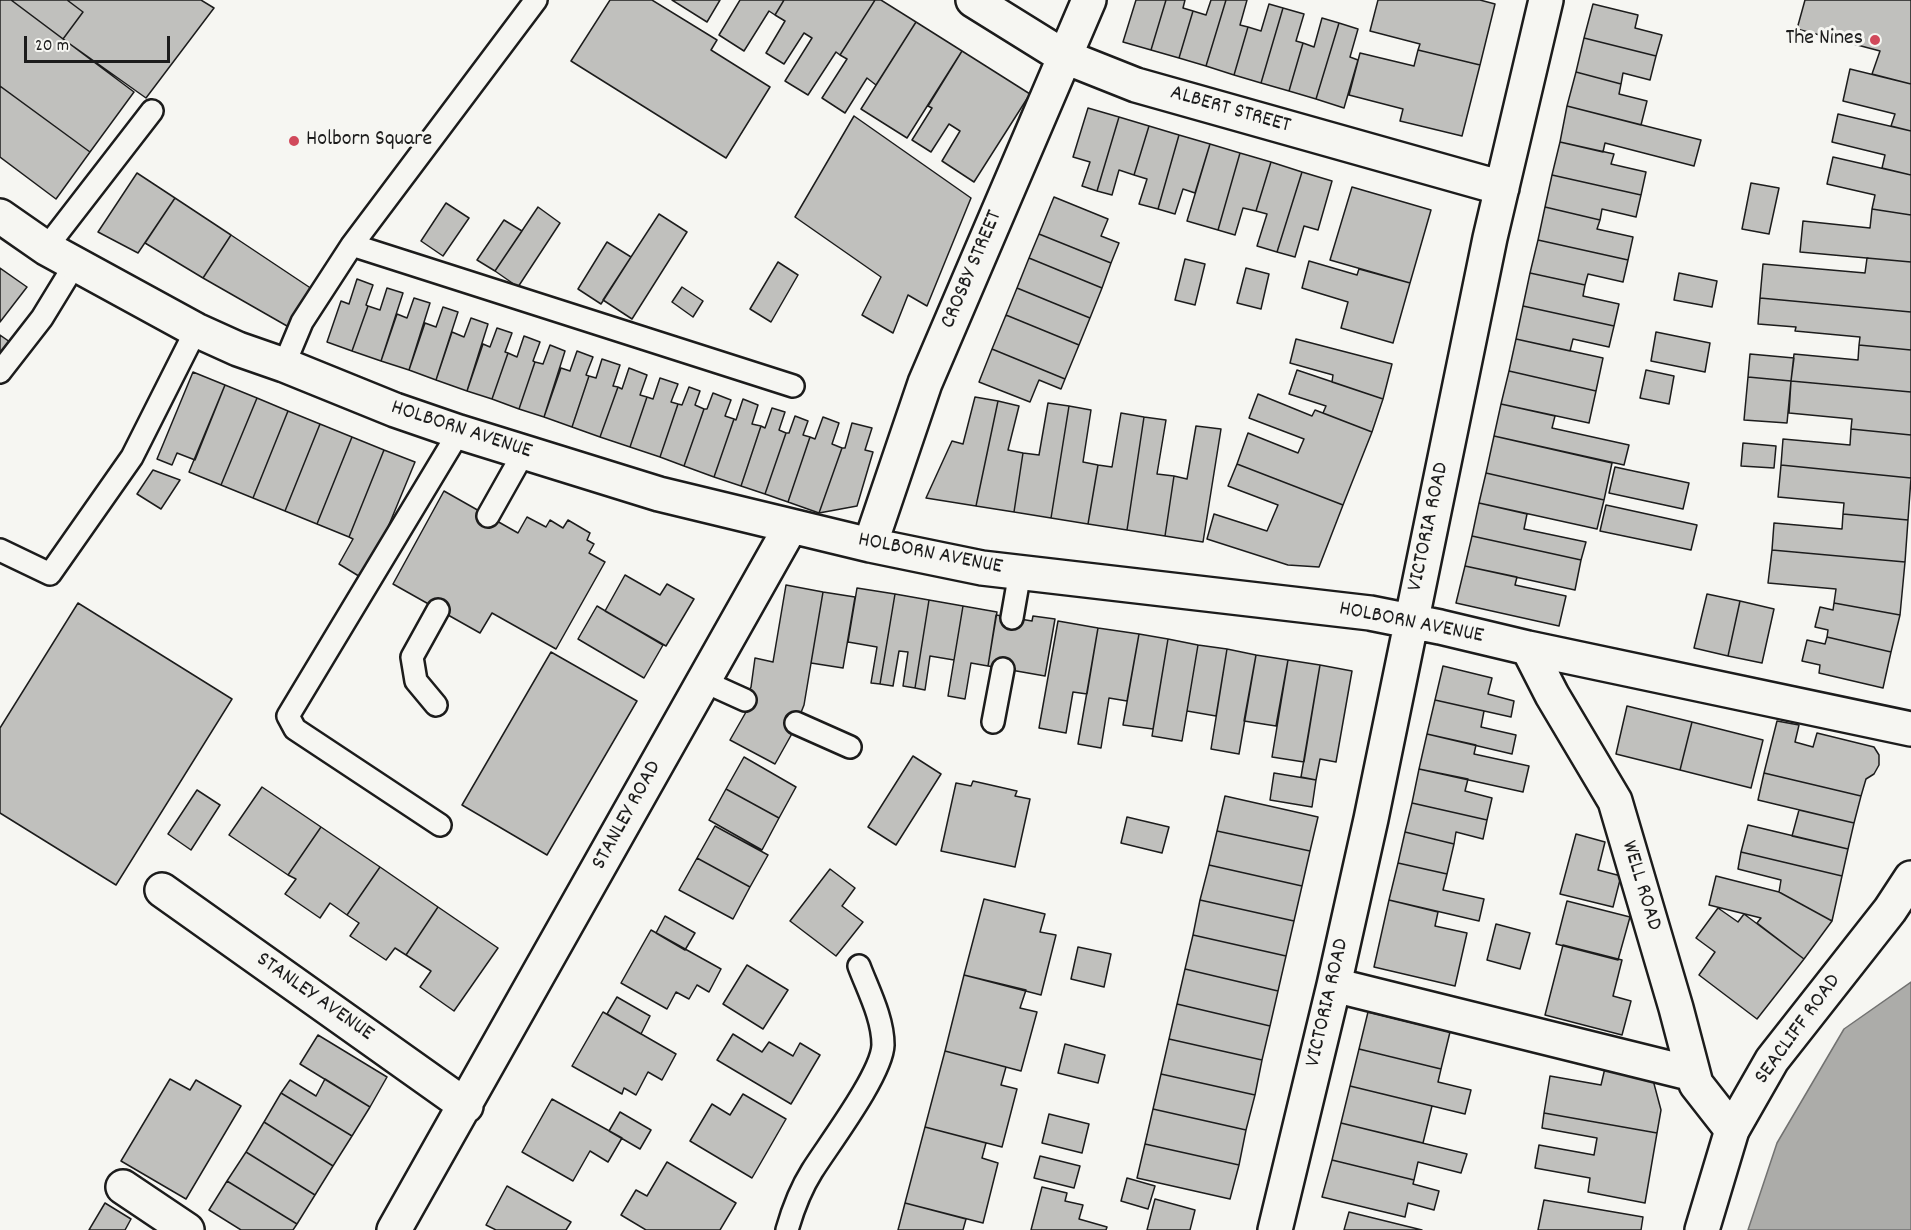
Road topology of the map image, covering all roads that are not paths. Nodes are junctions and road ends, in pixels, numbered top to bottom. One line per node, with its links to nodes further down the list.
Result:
1 (536, 0): 9 (lane)
2 (973, 0): 5 (street, ALBERT STREET)
3 (1089, 0): 5 (street, CROSBY STREET)
4 (1546, 0): 7 (street, VICTORIA ROAD)
5 (1063, 56): 7 (street, ALBERT STREET); 20 (street, CROSBY STREET)
6 (152, 111): 10 (lane)
7 (1502, 188): 25 (street, VICTORIA ROAD)
8 (0, 216): 10 (street, HOLBORN AVENUE)
9 (352, 245): 13 (lane); 15 (lane)
10 (46, 248): 11 (street, HOLBORN AVENUE)
11 (75, 264): 12 (street, HOLBORN AVENUE); 14 (lane)
12 (196, 330): 13 (street, HOLBORN AVENUE); 21 (lane)
13 (284, 365): 16 (street, HOLBORN AVENUE)
14 (0, 372)
15 (793, 386)
16 (459, 432): 17 (street, HOLBORN AVENUE); 35 (lane)
17 (524, 452): 18 (lane); 19 (street, HOLBORN AVENUE)
18 (488, 516)
19 (791, 526): 20 (street, HOLBORN AVENUE); 28 (street, STANLEY ROAD)
20 (870, 545): 22 (street, HOLBORN AVENUE)
21 (0, 549)
22 (1020, 572): 24 (lane); 25 (street, HOLBORN AVENUE)
23 (438, 610): 30 (lane)
24 (1012, 618)
25 (1411, 621): 26 (street, HOLBORN AVENUE); 39 (street, VICTORIA ROAD)
26 (1528, 648): 33 (street, HOLBORN AVENUE); 40 (street, WELL ROAD)
27 (1003, 669): 31 (lane)
28 (703, 681): 29 (lane); 41 (street, STANLEY ROAD)
29 (745, 700)
30 (436, 705)
31 (993, 722)
32 (796, 723): 34 (lane)
33 (1911, 729)
34 (850, 747)
35 (440, 825)
36 (1911, 878): 42 (street, SEACLIFF ROAD)
37 (162, 890): 41 (street, STANLEY AVENUE)
38 (859, 966): 46 (lane)
39 (1334, 985): 40 (street); 47 (street, VICTORIA ROAD)
40 (1693, 1074): 42 (street, WELL ROAD)
41 (466, 1106): 45 (street, STANLEY ROAD)
42 (1732, 1130): 48 (street, SEACLIFF ROAD)
43 (123, 1187): 44 (street)
44 (187, 1230)
45 (394, 1230)
46 (786, 1230)
47 (1275, 1230)
48 (1702, 1230)

